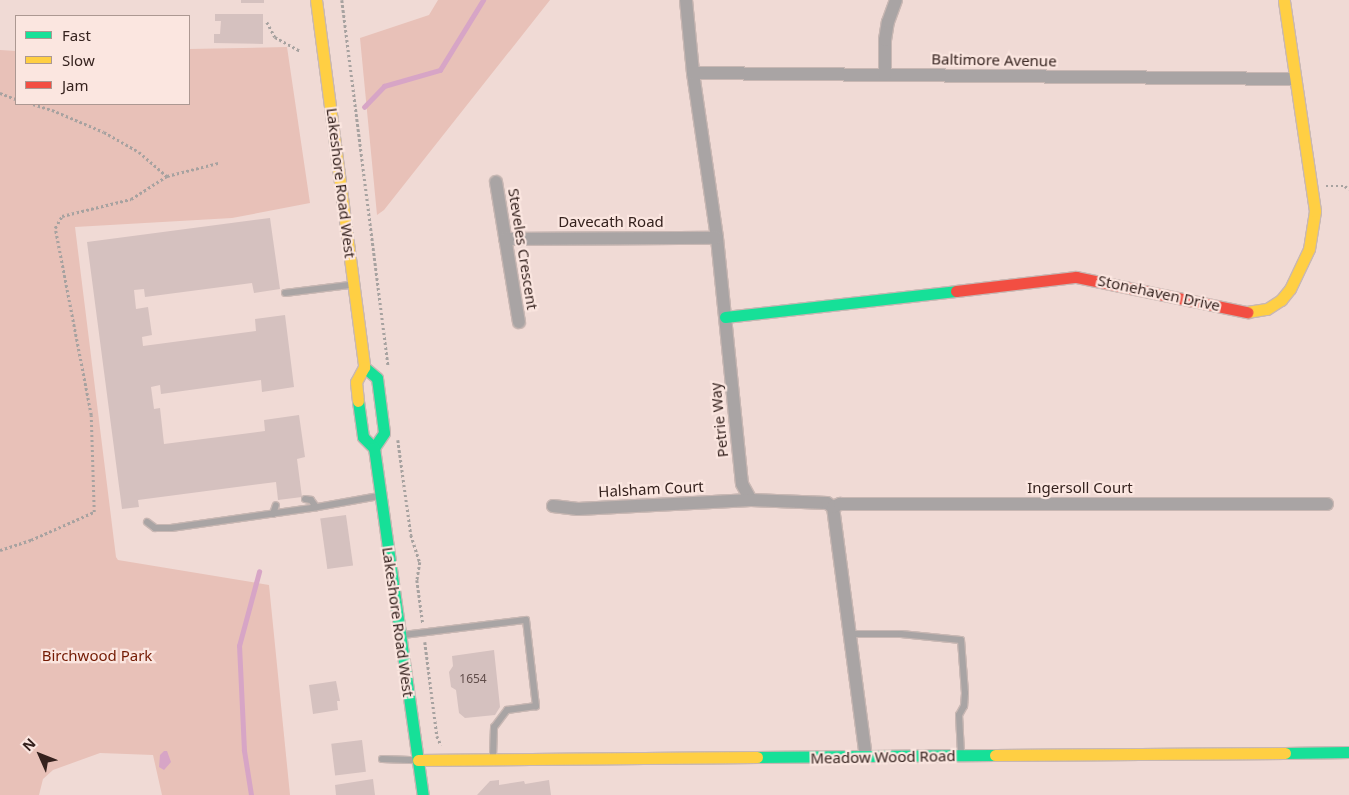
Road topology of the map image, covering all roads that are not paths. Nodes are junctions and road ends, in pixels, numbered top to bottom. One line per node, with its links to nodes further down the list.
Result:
1 (316, 0): 11 (street, Lakeshore Road West)
2 (686, 0): 5 (street, Petrie Way)
3 (896, 0): 6 (street)
4 (1284, 0): 7 (street, Stonehaven Drive)
5 (693, 74): 6 (street, Baltimore Avenue); 9 (street, Petrie Way)
6 (885, 75): 7 (street, Baltimore Avenue)
7 (1294, 79): 13 (street, Stonehaven Drive)
8 (496, 182): 10 (street, Steveles Crescent)
9 (717, 238): 10 (street, Davecath Road); 13 (street, Petrie Way)
10 (505, 239): 14 (street, Steveles Crescent)
11 (354, 284): 12 (lane); 15 (street, Lakeshore Road West)
12 (286, 293)
13 (725, 317): 19 (street, Petrie Way)
14 (519, 322)
15 (364, 367): 16 (street, Lakeshore Road West); 16 (street, Lakeshore Road West)
16 (374, 448): 17 (street, Lakeshore Road West)
17 (380, 495): 23 (lane); 28 (street, Lakeshore Road West)
18 (305, 499): 23 (lane)
19 (751, 500): 22 (street, Halsham Court); 24 (street)
20 (1327, 504): 24 (street, Ingersoll Court)
21 (276, 505): 25 (lane)
22 (553, 506)
23 (316, 507): 25 (lane)
24 (833, 507): 27 (street)
25 (272, 514): 26 (lane)
26 (147, 522)
27 (850, 634): 30 (lane); 31 (street)
28 (400, 635): 33 (street, Lakeshore Road West); 34 (lane)
29 (1349, 752): 30 (street, Meadow Wood Road)
30 (962, 756): 31 (street, Meadow Wood Road)
31 (866, 757): 34 (street, Meadow Wood Road)
32 (382, 760): 33 (lane)
33 (418, 760): 34 (street, Meadow Wood Road); 35 (street, Lakeshore Road West)
34 (493, 761)
35 (423, 795)

